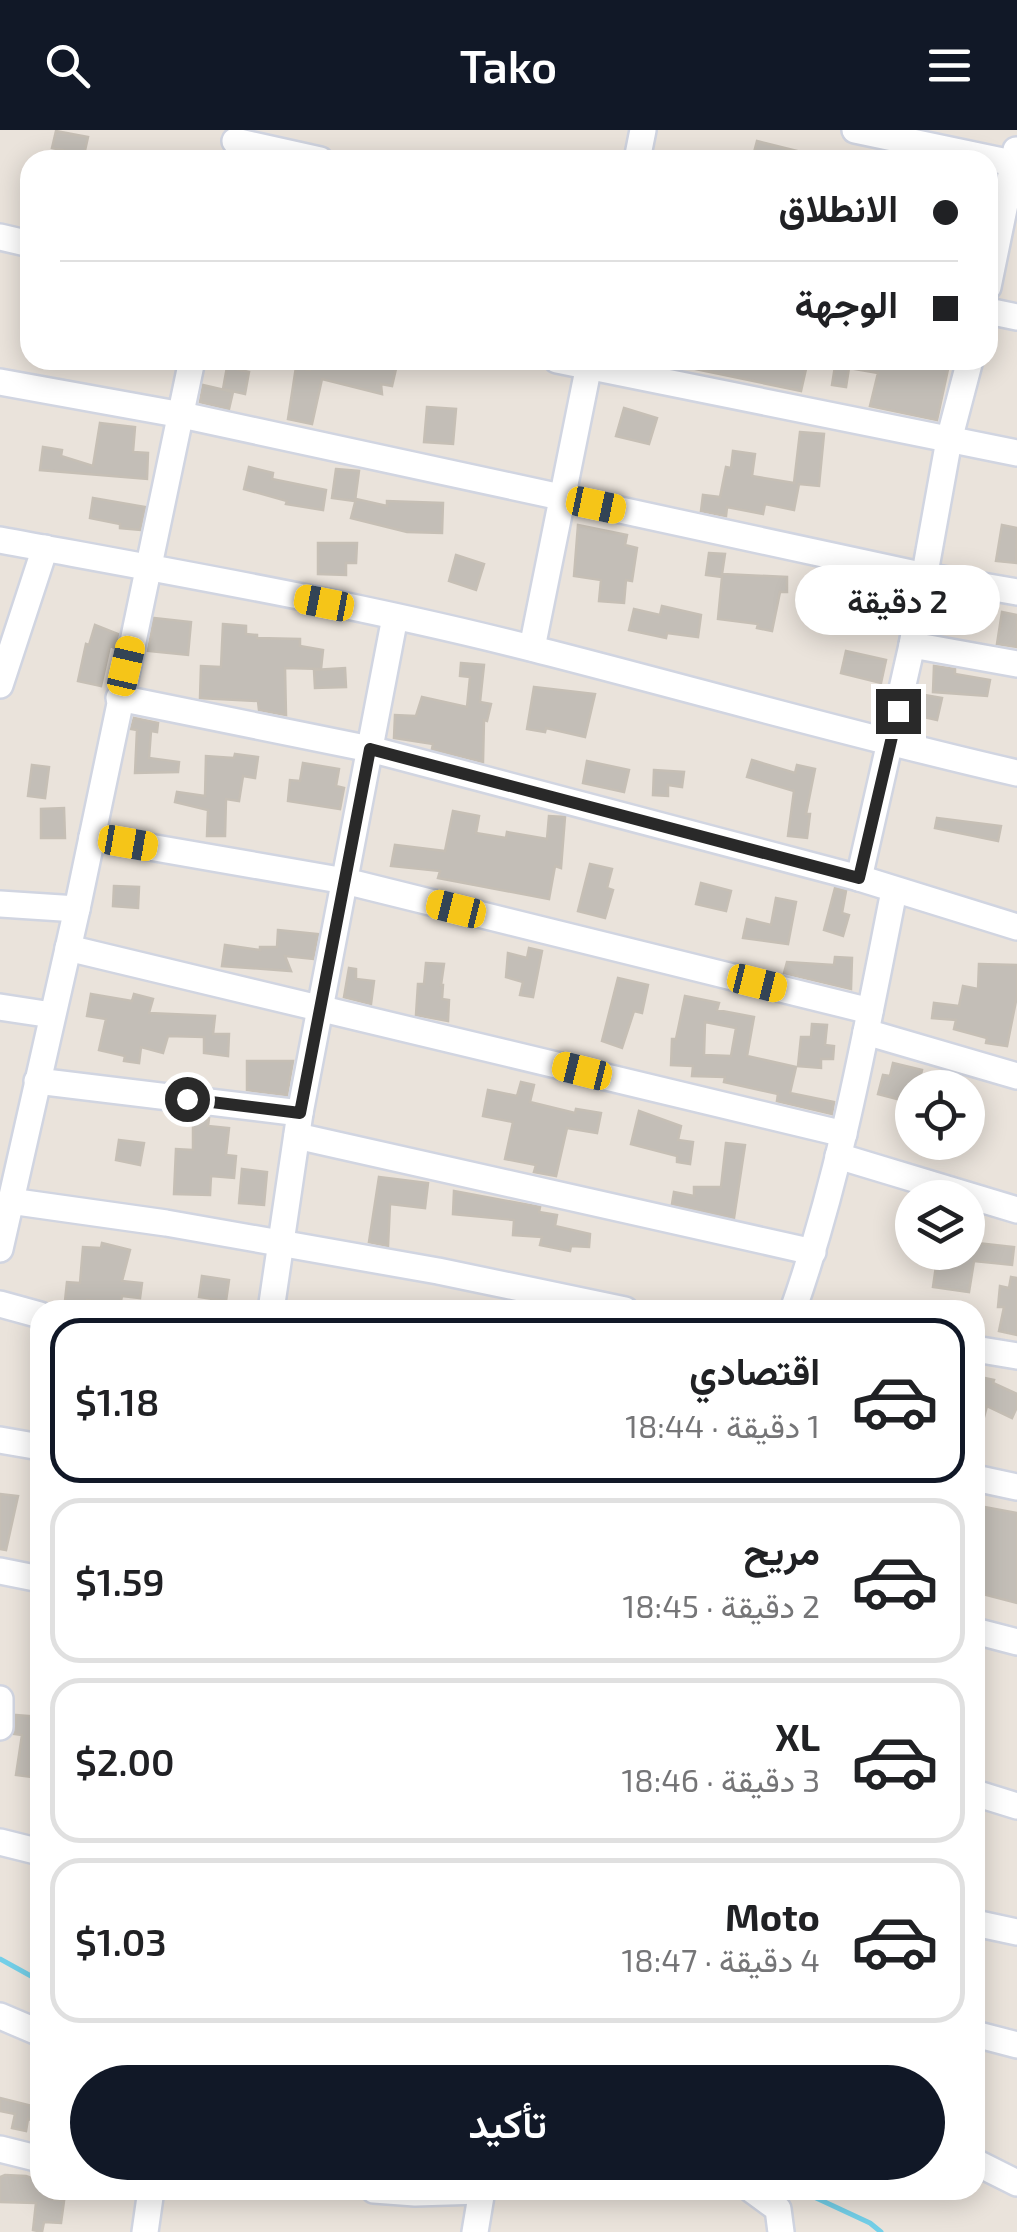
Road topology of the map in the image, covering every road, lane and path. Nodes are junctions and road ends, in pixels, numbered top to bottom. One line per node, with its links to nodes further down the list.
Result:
1 (855, 130): 4 (street)
2 (234, 143): 3 (street)
3 (269, 150)
4 (970, 150)
5 (1016, 158): 6 (street)
6 (998, 241)
7 (190, 370): 12 (street)
8 (587, 370): 15 (street)
9 (622, 370): 13 (street)
10 (967, 370): 13 (street)
11 (0, 382): 12 (street)
12 (182, 415): 15 (street); 18 (street)
13 (949, 440): 14 (street); 19 (street)
14 (1017, 453)
15 (560, 497): 19 (street); 23 (street)
16 (0, 540): 17 (street)
17 (45, 548): 18 (street); 25 (street)
18 (148, 568): 21 (street); 26 (street)
19 (925, 576): 20 (street); 22 (street)
20 (1017, 592)
21 (395, 617): 23 (street); 28 (street)
22 (912, 645): 24 (street); 27 (street)
23 (532, 648): 27 (street)
24 (1017, 664)
25 (0, 683)
26 (119, 698): 28 (street); 30 (street)
27 (891, 744): 29 (street); 31 (street)
28 (370, 749): 31 (street); 32 (street)
29 (1017, 773)
30 (92, 836): 32 (street); 35 (street)
31 (859, 878): 33 (street)
32 (345, 881): 39 (street); 41 (street)
33 (894, 890): 36 (street); 41 (street)
34 (0, 904): 35 (street)
35 (77, 908): 37 (street)
36 (1017, 928)
37 (68, 948): 39 (street); 40 (street)
38 (0, 1007): 40 (street)
39 (320, 1008): 44 (street); 45 (street)
40 (52, 1015): 43 (street)
41 (868, 1022): 42 (street); 45 (street)
42 (1017, 1076)
43 (36, 1081): 44 (street); 46 (street)
44 (299, 1124): 49 (street); 51 (street)
45 (841, 1145): 48 (street); 51 (street)
46 (9, 1163): 47 (street)
47 (10, 1201): 49 (street); 50 (street)
48 (1017, 1210)
49 (282, 1246): 52 (street); 53 (street)
50 (0, 1249)
51 (813, 1252): 54 (street)
52 (273, 1300)
53 (580, 1300)
54 (796, 1300)
55 (0, 1304): 56 (street)
56 (30, 1312)
57 (985, 1351): 58 (street)
58 (1017, 1356)
59 (0, 1440): 60 (street)
60 (30, 1444)
61 (985, 1480): 62 (street)
62 (1017, 1487)
63 (0, 1571): 64 (street)
64 (30, 1577)
65 (985, 1634): 66 (street)
66 (1017, 1642)
67 (0, 1699): 68 (street)
68 (0, 1727)
69 (985, 1797): 70 (street)
70 (1017, 1806)
71 (0, 1842): 72 (street)
72 (30, 1850)
73 (985, 1925): 74 (street)
74 (1017, 1932)
75 (0, 2016): 76 (street)
76 (30, 2029)
77 (985, 2037): 78 (street)
78 (1017, 2045)
79 (0, 2149): 80 (street)
80 (30, 2156)
81 (985, 2167): 82 (street)
82 (1017, 2183)
83 (150, 2200): 86 (street)
84 (480, 2200): 87 (street)
85 (766, 2200): 88 (street)
86 (145, 2232)
87 (475, 2232)
88 (781, 2232)

